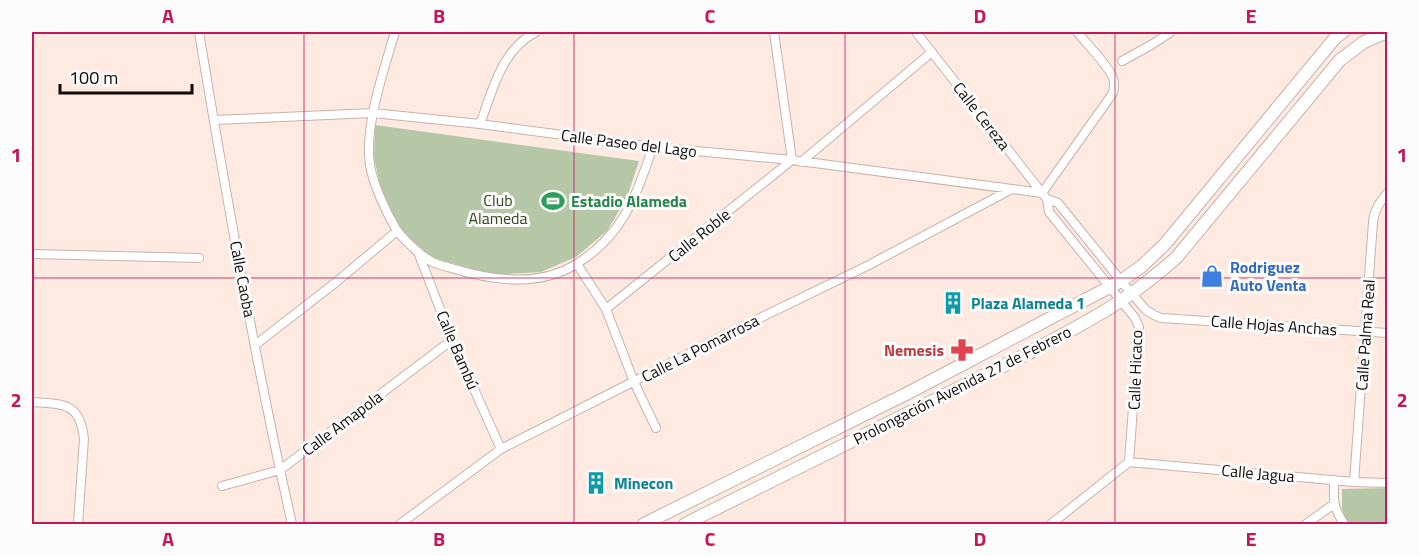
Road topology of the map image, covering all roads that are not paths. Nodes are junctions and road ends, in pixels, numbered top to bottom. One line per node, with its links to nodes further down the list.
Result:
1 (199, 32): 13 (street, Calle Caoba)
2 (395, 32): 12 (street)
3 (536, 32): 14 (street)
4 (774, 32): 16 (street)
5 (916, 32): 10 (street, Calle Cereza)
6 (1077, 32): 19 (street)
7 (1171, 32): 11 (street)
8 (1387, 32): 27 (main road, Prolongación Avenida 27 de Febrero)
9 (1335, 34): 25 (main road, Prolongación Avenida 27 de Febrero)
10 (932, 52): 16 (street, Calle Roble); 19 (street, Calle Cereza)
11 (1122, 61)
12 (373, 113): 13 (street, Calle Paseo del Lago); 14 (street, Calle Paseo del Lago); 20 (street)
13 (214, 120): 35 (street, Calle Caoba)
14 (480, 124): 15 (street, Calle Paseo del Lago)
15 (653, 147): 16 (street, Calle Paseo del Lago); 24 (street)
16 (797, 161): 17 (street, Calle Paseo del Lago); 29 (street, Calle Roble)
17 (1011, 190): 19 (street, Calle Paseo del Lago); 36 (street, Calle La Pomarrosa)
18 (1388, 192): 32 (street, Calle Palma Real)
19 (1045, 196): 25 (street, Calle Cereza); 26 (street, Calle Cereza)
20 (397, 231): 21 (street); 35 (street)
21 (417, 251): 24 (street); 34 (street, Calle Bambú)
22 (32, 254): 23 (street)
23 (200, 258)
24 (577, 264): 29 (street)
25 (1121, 281): 26 (main road, Prolongación Avenida 27 de Febrero); 27 (street, Calle Cereza)
26 (1109, 287): 28 (street, Calle Hicaco); 50 (main road, Prolongación Avenida 27 de Febrero)
27 (1132, 294): 28 (main road, Prolongación Avenida 27 de Febrero); 30 (street, Calle Cereza)
28 (1120, 301): 31 (street, Calle Hicaco); 51 (main road, Prolongación Avenida 27 de Febrero)
29 (606, 309): 36 (street)
30 (1146, 310): 31 (street); 32 (street, Calle Hojas Anchas)
31 (1134, 318): 40 (street, Calle Hicaco)
32 (1366, 332): 33 (street, Calle Hojas Anchas); 43 (street, Calle Palma Real)
33 (1388, 333)
34 (452, 340): 39 (street, Calle Bambú); 41 (street, Calle Amapola)
35 (255, 345): 41 (street, Calle Caoba)
36 (634, 382): 38 (street); 39 (street, Calle La Pomarrosa)
37 (32, 402): 47 (street)
38 (656, 428)
39 (501, 449): 49 (street, Calle La Pomarrosa)
40 (1129, 462): 42 (street, Calle Jagua); 52 (street)
41 (280, 470): 45 (street, Calle Amapola); 48 (street, Calle Caoba)
42 (1334, 480): 43 (street, Calle Jagua); 46 (street)
43 (1354, 482): 44 (street, Calle Jagua)
44 (1388, 483)
45 (222, 486)
46 (1334, 504): 53 (street); 54 (street)
47 (78, 525)
48 (292, 525)
49 (400, 525)
50 (644, 525)
51 (685, 525)
52 (1051, 525)
53 (1306, 525)
54 (1344, 525)

